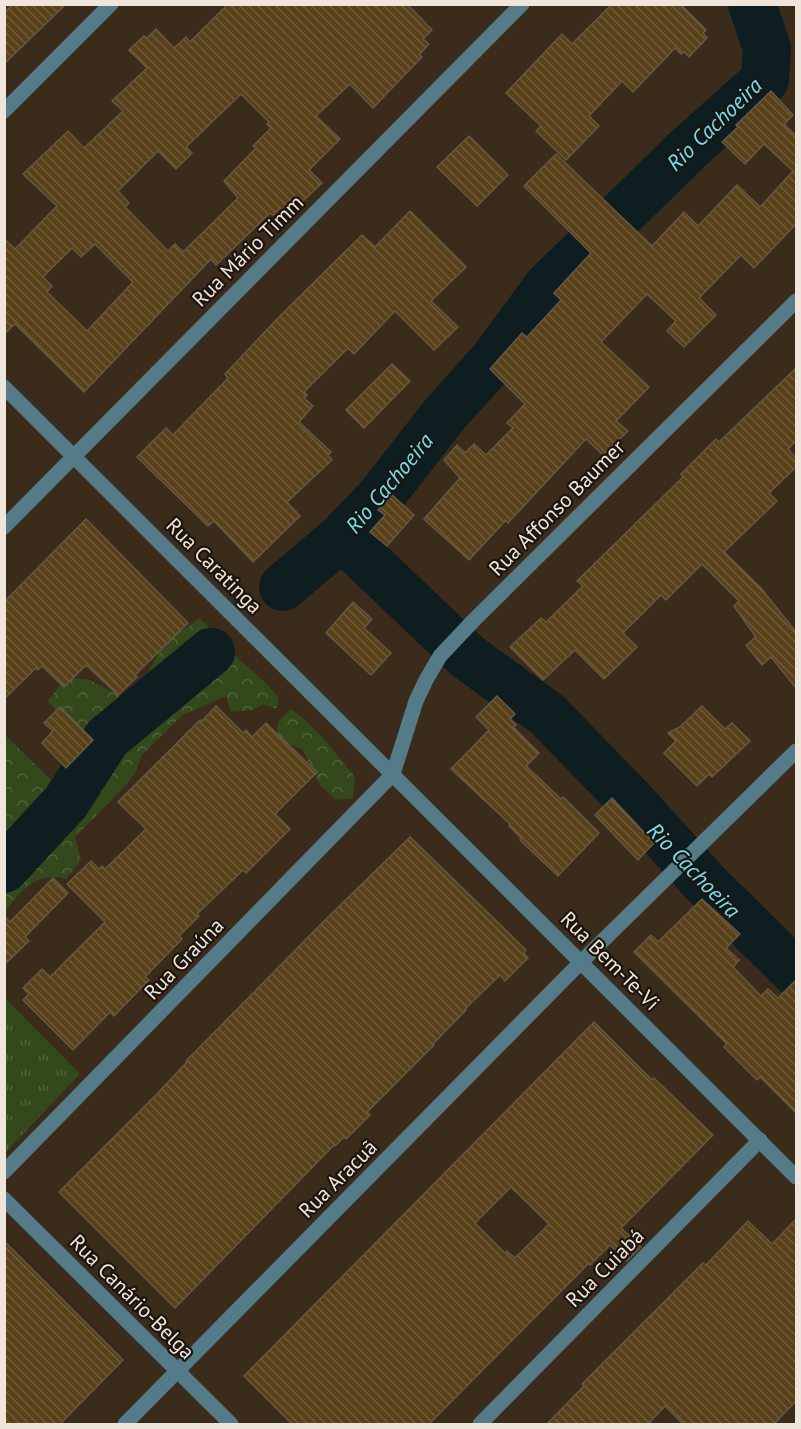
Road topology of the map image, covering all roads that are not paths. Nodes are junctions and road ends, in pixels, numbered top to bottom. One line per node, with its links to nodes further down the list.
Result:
1 (111, 4): 3 (street)
2 (522, 4): 6 (street, Rua Mário Timm)
3 (4, 111)
4 (796, 301): 9 (street, Rua Affonso Baumer)
5 (4, 387): 6 (street, Rua Caratinga)
6 (74, 457): 7 (street, Rua Mário Timm); 9 (street, Rua Caratinga)
7 (4, 527)
8 (796, 751): 10 (street, Rua Aracuã)
9 (393, 774): 10 (street, Rua Bem-Te-Vi); 12 (street, Rua Graúna)
10 (581, 962): 11 (street, Rua Bem-Te-Vi); 15 (street, Rua Aracuã)
11 (760, 1140): 13 (street, Rua Bem-Te-Vi); 18 (street, Rua Cuiabá)
12 (4, 1173)
13 (796, 1177)
14 (4, 1199): 15 (street, Rua Canário-Belga)
15 (177, 1371): 16 (street, Rua Aracuã); 17 (street, Rua Canário-Belga)
16 (125, 1425)
17 (231, 1425)
18 (480, 1425)

